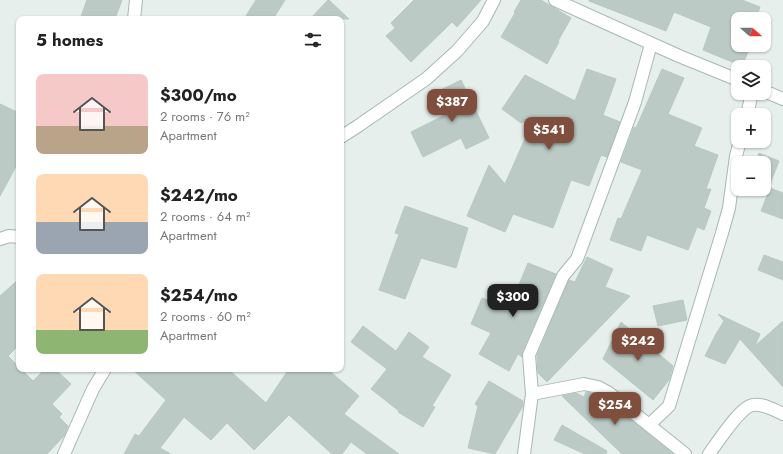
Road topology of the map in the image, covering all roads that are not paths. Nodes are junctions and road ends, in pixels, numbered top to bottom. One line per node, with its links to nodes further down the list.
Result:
1 (136, 0): 4 (street)
2 (494, 0): 9 (street)
3 (555, 0): 5 (street)
4 (134, 16)
5 (651, 44): 6 (street); 14 (street)
6 (731, 77)
7 (771, 94): 8 (street)
8 (783, 99)
9 (344, 135)
10 (738, 148): 16 (street)
11 (0, 226): 12 (street)
12 (9, 237)
13 (103, 372): 17 (street)
14 (532, 394): 16 (street); 18 (street)
15 (783, 414): 20 (street)
16 (649, 425): 19 (street)
17 (64, 454)
18 (524, 454)
19 (685, 454)
20 (709, 454)

